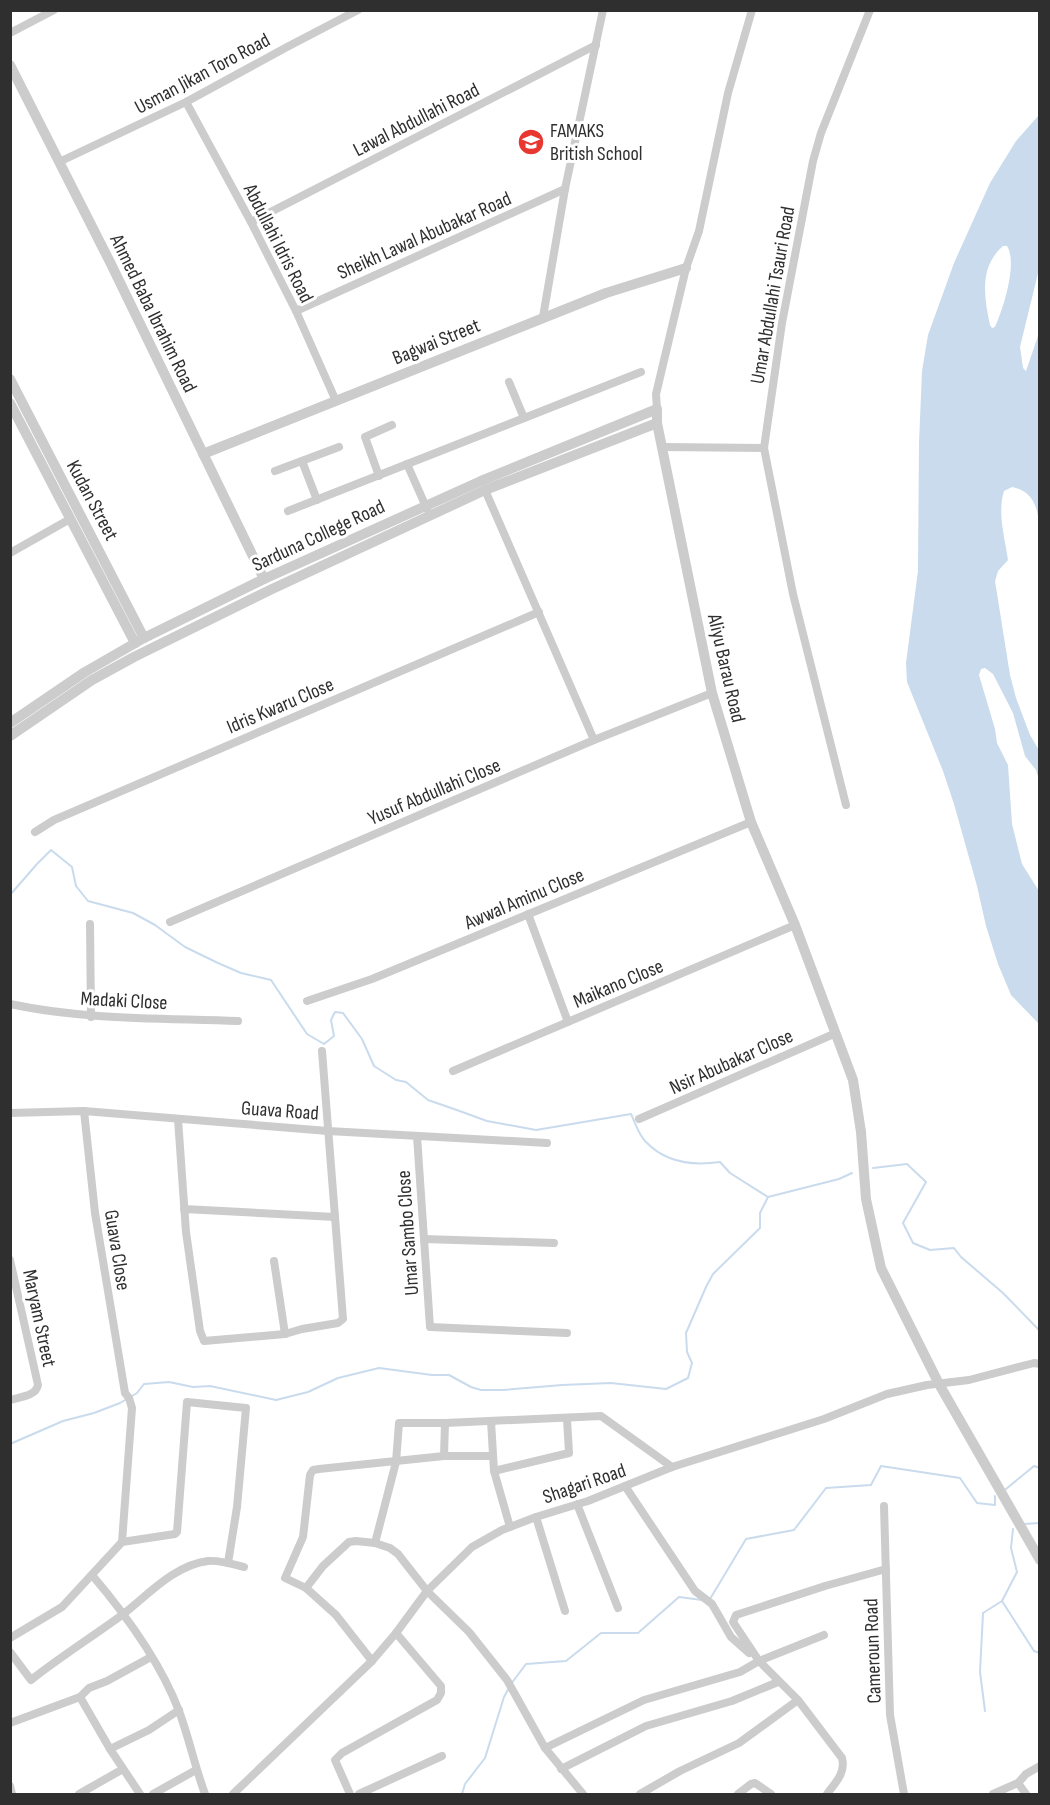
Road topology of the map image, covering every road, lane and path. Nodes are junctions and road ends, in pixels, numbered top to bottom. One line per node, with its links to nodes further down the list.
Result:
1 (54, 10): 6 (street)
2 (358, 10): 9 (street, Usman Jikan Toro Road)
3 (603, 10): 7 (street)
4 (752, 10): 13 (street)
5 (870, 10): 27 (street, Umar Abdullahi Tsauri Road)
6 (10, 33)
7 (596, 45): 11 (street); 12 (street, Lawal Abdullahi Road)
8 (10, 64): 10 (street, Ahmed Baba Ibrahim Road)
9 (186, 102): 10 (street, Usman Jikan Toro Road); 12 (street, Abdullahi Idris Road)
10 (59, 162): 28 (street, Ahmed Baba Ibrahim Road)
11 (565, 189): 14 (street, Sheikh Lawal Abubakar Road); 15 (street)
12 (251, 222): 14 (street, Abdullahi Idris Road)
13 (686, 268): 15 (street, Bagwai Street); 21 (street)
14 (296, 311): 19 (street, Abdullahi Idris Road)
15 (543, 317): 19 (street, Bagwai Street)
16 (641, 372): 22 (street)
17 (10, 379): 41 (street, Kudan Street)
18 (509, 382): 22 (street)
19 (336, 401): 28 (street, Bagwai Street)
20 (10, 403): 37 (street)
21 (657, 409): 23 (street, Aliyu Barau Road); 35 (street, Sarduna College Road)
22 (524, 418): 30 (street)
23 (657, 423): 26 (street, Aliyu Barau Road); 33 (street, Sarduna College Road)
24 (392, 425): 32 (street)
25 (339, 447): 29 (street)
26 (662, 447): 27 (street); 42 (street, Aliyu Barau Road)
27 (764, 448): 46 (street, Umar Abdullahi Tsauri Road)
28 (203, 454): 39 (street, Ahmed Baba Ibrahim Road)
29 (302, 461): 31 (street); 34 (street)
30 (407, 464): 32 (street); 35 (street)
31 (275, 471)
32 (379, 476): 34 (street)
33 (485, 490): 35 (street, Sarduna College Road); 40 (street)
34 (317, 500): 36 (street)
35 (428, 510): 39 (street, Sarduna College Road); 44 (street, Sarduna College Road)
36 (288, 511)
37 (70, 519): 38 (street); 41 (street)
38 (10, 553)
39 (264, 579): 41 (street, Sarduna College Road)
40 (539, 612): 45 (street); 48 (street, Idris Kwaru Close)
41 (139, 640): 43 (street, Sarduna College Road)
42 (712, 693): 45 (street, Yusuf Abdullahi Close); 47 (street, Aliyu Barau Road)
43 (10, 723)
44 (10, 736)
45 (594, 740): 50 (street, Yusuf Abdullahi Close)
46 (846, 805)
47 (751, 822): 49 (street, Awwal Aminu Close); 52 (street, Aliyu Barau Road)
48 (35, 832)
49 (528, 914): 53 (street, Awwal Aminu Close); 57 (street)
50 (170, 922)
51 (90, 924): 55 (street)
52 (795, 925): 57 (street, Maikano Close); 58 (street, Aliyu Barau Road)
53 (308, 1001)
54 (10, 1004): 55 (street, Madaki Close)
55 (92, 1017): 56 (street, Madaki Close)
56 (238, 1021)
57 (568, 1022): 60 (street, Maikano Close)
58 (836, 1033): 64 (street, Nsir Abubakar Close); 78 (street, Aliyu Barau Road)
59 (322, 1051): 65 (street)
60 (453, 1071)
61 (84, 1111): 62 (street, Guava Road); 63 (street, Guava Road); 93 (street, Guava Close)
62 (10, 1113)
63 (178, 1119): 65 (street, Guava Road); 68 (street)
64 (639, 1119)
65 (328, 1131): 66 (street, Guava Road); 69 (street)
66 (417, 1136): 67 (street, Guava Road); 70 (street, Umar Sambo Close)
67 (547, 1143)
68 (184, 1209): 69 (street); 76 (street)
69 (335, 1217): 76 (street)
70 (424, 1239): 71 (street); 75 (street, Umar Sambo Close)
71 (554, 1243)
72 (10, 1260): 74 (street, Maryam Street)
73 (274, 1261): 76 (street)
74 (14, 1296): 79 (street, Maryam Street)
75 (567, 1333)
76 (285, 1334)
77 (1040, 1364): 78 (street, Shagari Road)
78 (939, 1384): 86 (street, Shagari Road); 95 (street, Aliyu Barau Road)
79 (10, 1400)
80 (567, 1419): 81 (street); 86 (street); 87 (street)
81 (494, 1421): 82 (street); 84 (street)
82 (445, 1423): 83 (street); 85 (street)
83 (444, 1456): 84 (street); 85 (street)
84 (492, 1456): 87 (street)
85 (396, 1462): 94 (street); 100 (street)
86 (672, 1467): 88 (street, Shagari Road)
87 (494, 1471): 92 (street)
88 (625, 1486): 89 (street, Shagari Road); 111 (street)
89 (577, 1504): 91 (street, Shagari Road); 102 (street)
90 (884, 1506): 98 (street, Cameroun Road)
91 (536, 1517): 92 (street, Shagari Road); 103 (street)
92 (510, 1527): 101 (street, Shagari Road)
93 (122, 1542): 96 (street); 99 (street)
94 (375, 1543): 100 (street); 101 (street)
95 (1040, 1560)
96 (228, 1563): 97 (street); 104 (street)
97 (244, 1567)
98 (886, 1569): 111 (street); 139 (street, Cameroun Road)
99 (92, 1575): 104 (street); 107 (street)
100 (306, 1587): 110 (street)
101 (427, 1592): 105 (street, Shagari Road); 117 (street)
102 (618, 1608)
103 (565, 1611)
104 (124, 1613): 108 (street); 109 (street)
105 (396, 1633): 110 (street, Shagari Road); 132 (street)
106 (824, 1635): 111 (street)
107 (10, 1638)
108 (10, 1652)
109 (151, 1657): 113 (street); 115 (street)
110 (372, 1660): 131 (street, Shagari Road)
111 (759, 1661): 112 (street); 117 (street)
112 (778, 1682): 114 (street); 122 (street)
113 (80, 1697): 116 (street); 118 (street)
114 (798, 1700): 135 (street); 138 (street)
115 (178, 1710): 118 (street); 123 (street)
116 (10, 1723)
117 (546, 1748): 122 (street)
118 (110, 1749): 121 (street)
119 (442, 1756): 133 (street)
120 (1040, 1766): 124 (street)
121 (123, 1769): 127 (street); 128 (street)
122 (561, 1769): 134 (street)
123 (196, 1770): 129 (street); 130 (street)
124 (1018, 1783): 140 (street); 141 (street)
125 (10, 1786): 126 (street)
126 (12, 1794)
127 (79, 1794)
128 (140, 1794)
129 (153, 1794)
130 (205, 1794)
131 (233, 1794)
132 (351, 1794)
133 (359, 1794)
134 (583, 1794)
135 (640, 1794)
136 (738, 1794): 137 (street)
137 (771, 1794)
138 (827, 1794)
139 (904, 1794)
140 (993, 1794)
141 (1026, 1794)

